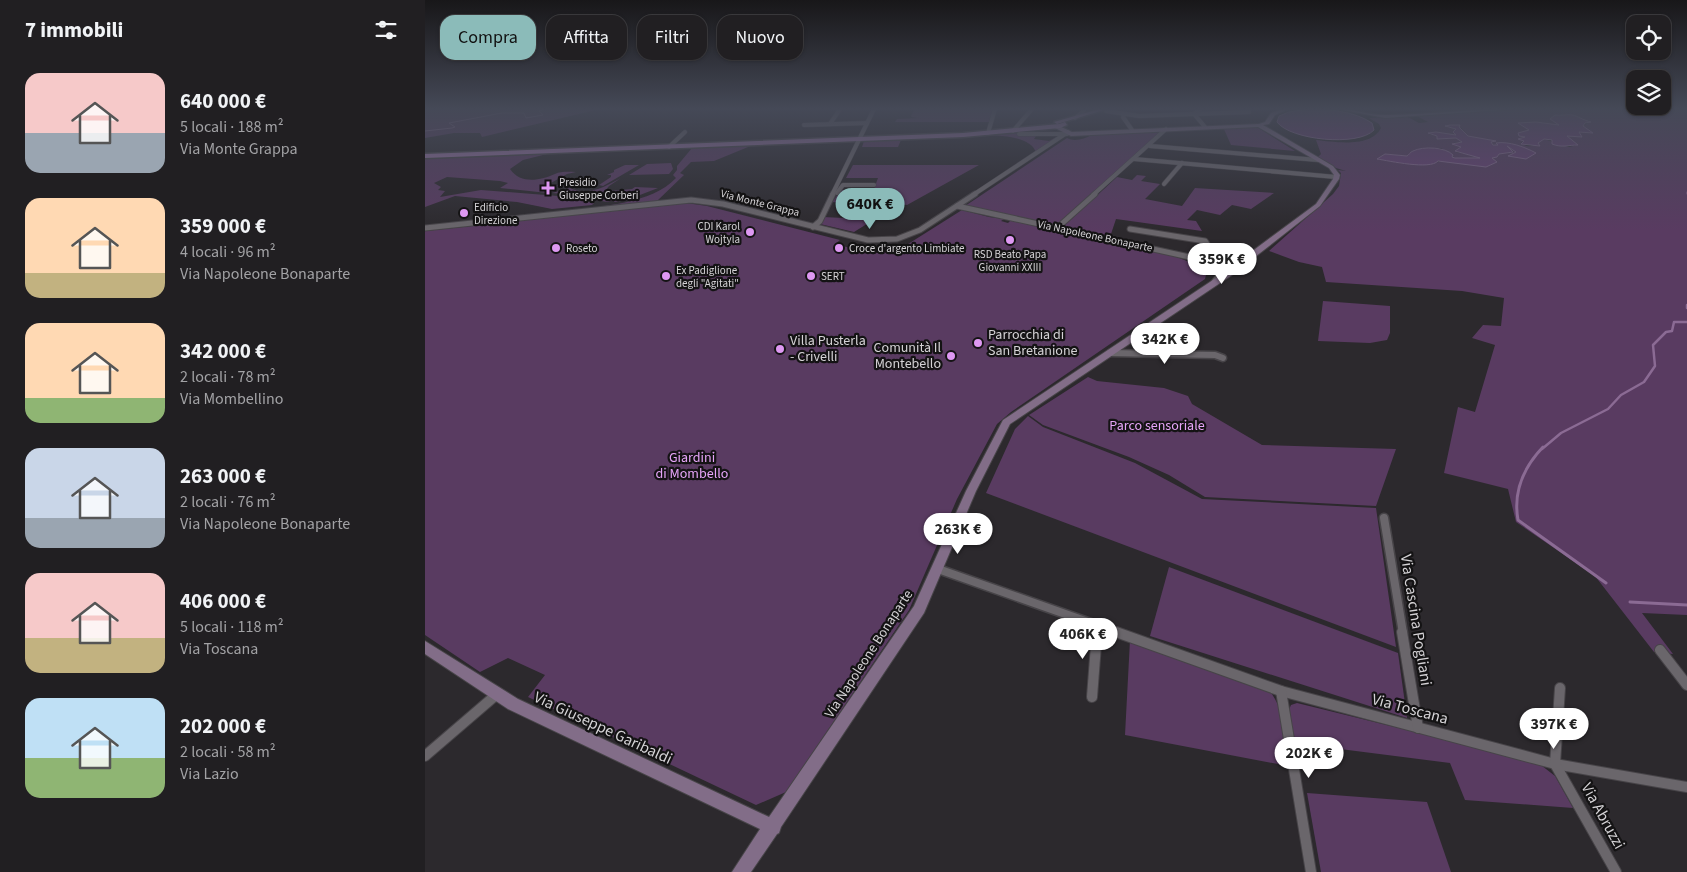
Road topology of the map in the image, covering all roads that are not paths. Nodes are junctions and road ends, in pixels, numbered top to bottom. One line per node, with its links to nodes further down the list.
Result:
1 (579, 150): 7 (main road)
2 (855, 150): 14 (street)
3 (1043, 150): 15 (street, Via Monte Grappa)
4 (1145, 150): 8 (street)
5 (1194, 150): 9 (street)
6 (1301, 150): 9 (street)
7 (425, 156)
8 (1134, 159): 10 (street); 18 (street)
9 (1318, 160): 11 (street)
10 (1182, 163): 11 (street); 13 (street)
11 (1336, 177): 21 (street, Via Napoleone Bonaparte)
12 (874, 184): 14 (street)
13 (1164, 184)
14 (831, 197): 16 (street)
15 (957, 206): 16 (street, Via Monte Grappa); 18 (street, Via Napoleone Bonaparte)
16 (813, 227): 17 (street, Via Monte Grappa)
17 (425, 228)
18 (1057, 228): 22 (street, Via Napoleone Bonaparte)
19 (1129, 229): 20 (street)
20 (1205, 248): 21 (street); 22 (street)
21 (1253, 255): 23 (street, Via Napoleone Bonaparte)
22 (1194, 258): 23 (street, Via Napoleone Bonaparte)
23 (1216, 276): 24 (street, Via Napoleone Bonaparte)
24 (1110, 353): 25 (street); 27 (street, Via Napoleone Bonaparte)
25 (1223, 358)
26 (1384, 518): 36 (street, Via Cascina Pogliani)
27 (938, 569): 28 (street, Via Toscana); 40 (street, Via Napoleone Bonaparte)
28 (1098, 626): 33 (street, Via Toscana); 35 (street)
29 (425, 647): 34 (street, Via Giuseppe Garibaldi)
30 (1660, 650): 31 (street)
31 (1687, 685)
32 (1560, 688): 38 (street)
33 (1281, 691): 36 (street, Via Toscana); 42 (street)
34 (496, 695): 37 (street); 40 (street, Via Giuseppe Garibaldi)
35 (1092, 697)
36 (1419, 728): 38 (street, Via Toscana)
37 (425, 756)
38 (1555, 764): 39 (street, Via Toscana); 43 (street, Via Abruzzi)
39 (1687, 788)
40 (773, 827): 41 (street, Via Napoleone Bonaparte)
41 (741, 872)
42 (1311, 872)
43 (1616, 872)

